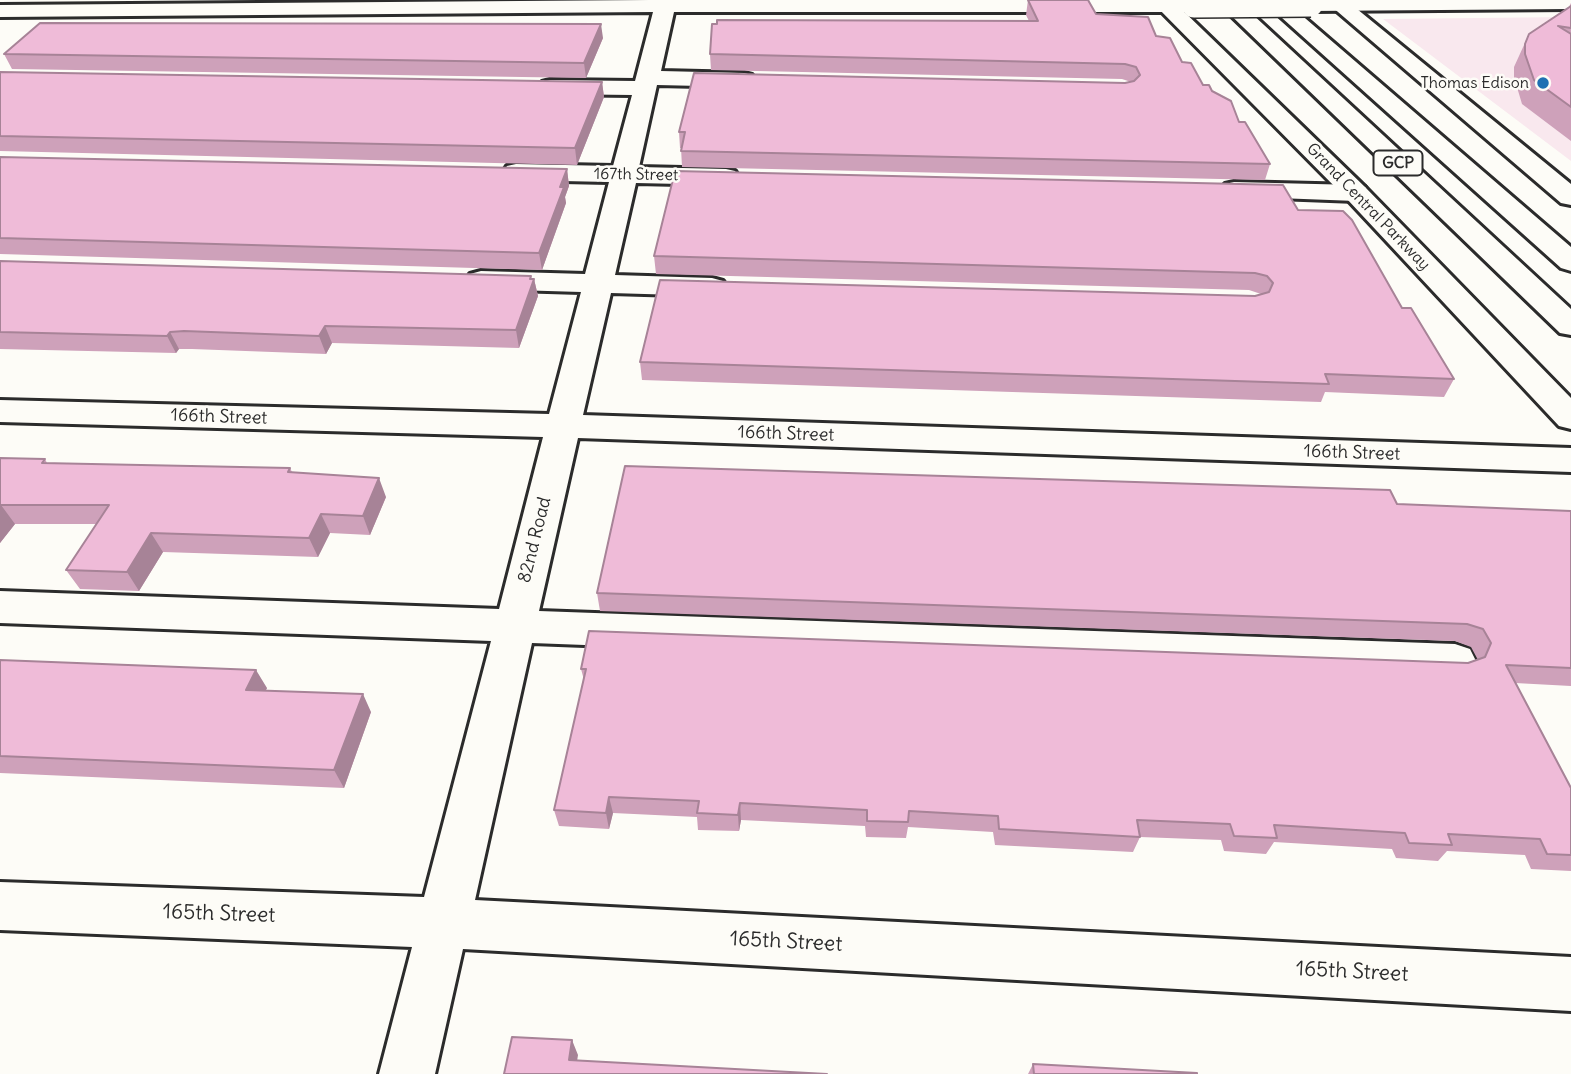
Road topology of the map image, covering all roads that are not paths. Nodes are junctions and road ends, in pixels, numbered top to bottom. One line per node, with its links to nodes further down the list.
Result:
1 (46, 0): 8 (main road)
2 (1225, 0): 23 (main road, GCP)
3 (1272, 0): 19 (main road, GCP)
4 (1337, 2): 5 (main road, bridge); 6 (main road); 18 (main road)
5 (1163, 3): 7 (main road); 17 (main road, Grand Central Parkway)
6 (1571, 3)
7 (665, 6): 8 (main road); 11 (main road, 82nd Road)
8 (8, 11): 9 (main road)
9 (0, 24)
10 (769, 81): 11 (main road)
11 (647, 83): 12 (main road); 14 (main road, 82nd Road)
12 (528, 86)
13 (493, 172): 14 (main road, 167th Street)
14 (625, 174): 15 (main road, 167th Street); 21 (main road, 82nd Road)
15 (752, 178)
16 (1214, 190): 17 (main road)
17 (1356, 193): 25 (main road, Grand Central Parkway)
18 (1571, 197)
19 (1571, 262)
20 (460, 280): 21 (main road)
21 (597, 284): 22 (main road); 26 (main road, 82nd Road)
22 (740, 288)
23 (1571, 326)
24 (0, 411): 26 (main road, 166th Street)
25 (1571, 418)
26 (563, 426): 27 (main road, 166th Street); 29 (main road, 82nd Road)
27 (1571, 460)
28 (0, 607): 29 (main road)
29 (514, 625): 30 (main road); 32 (main road, 82nd Road)
30 (1455, 661)
31 (0, 906): 32 (main road, 165th Street)
32 (443, 923): 33 (main road, 165th Street); 34 (main road, 82nd Road)
33 (1571, 984)
34 (407, 1074)

